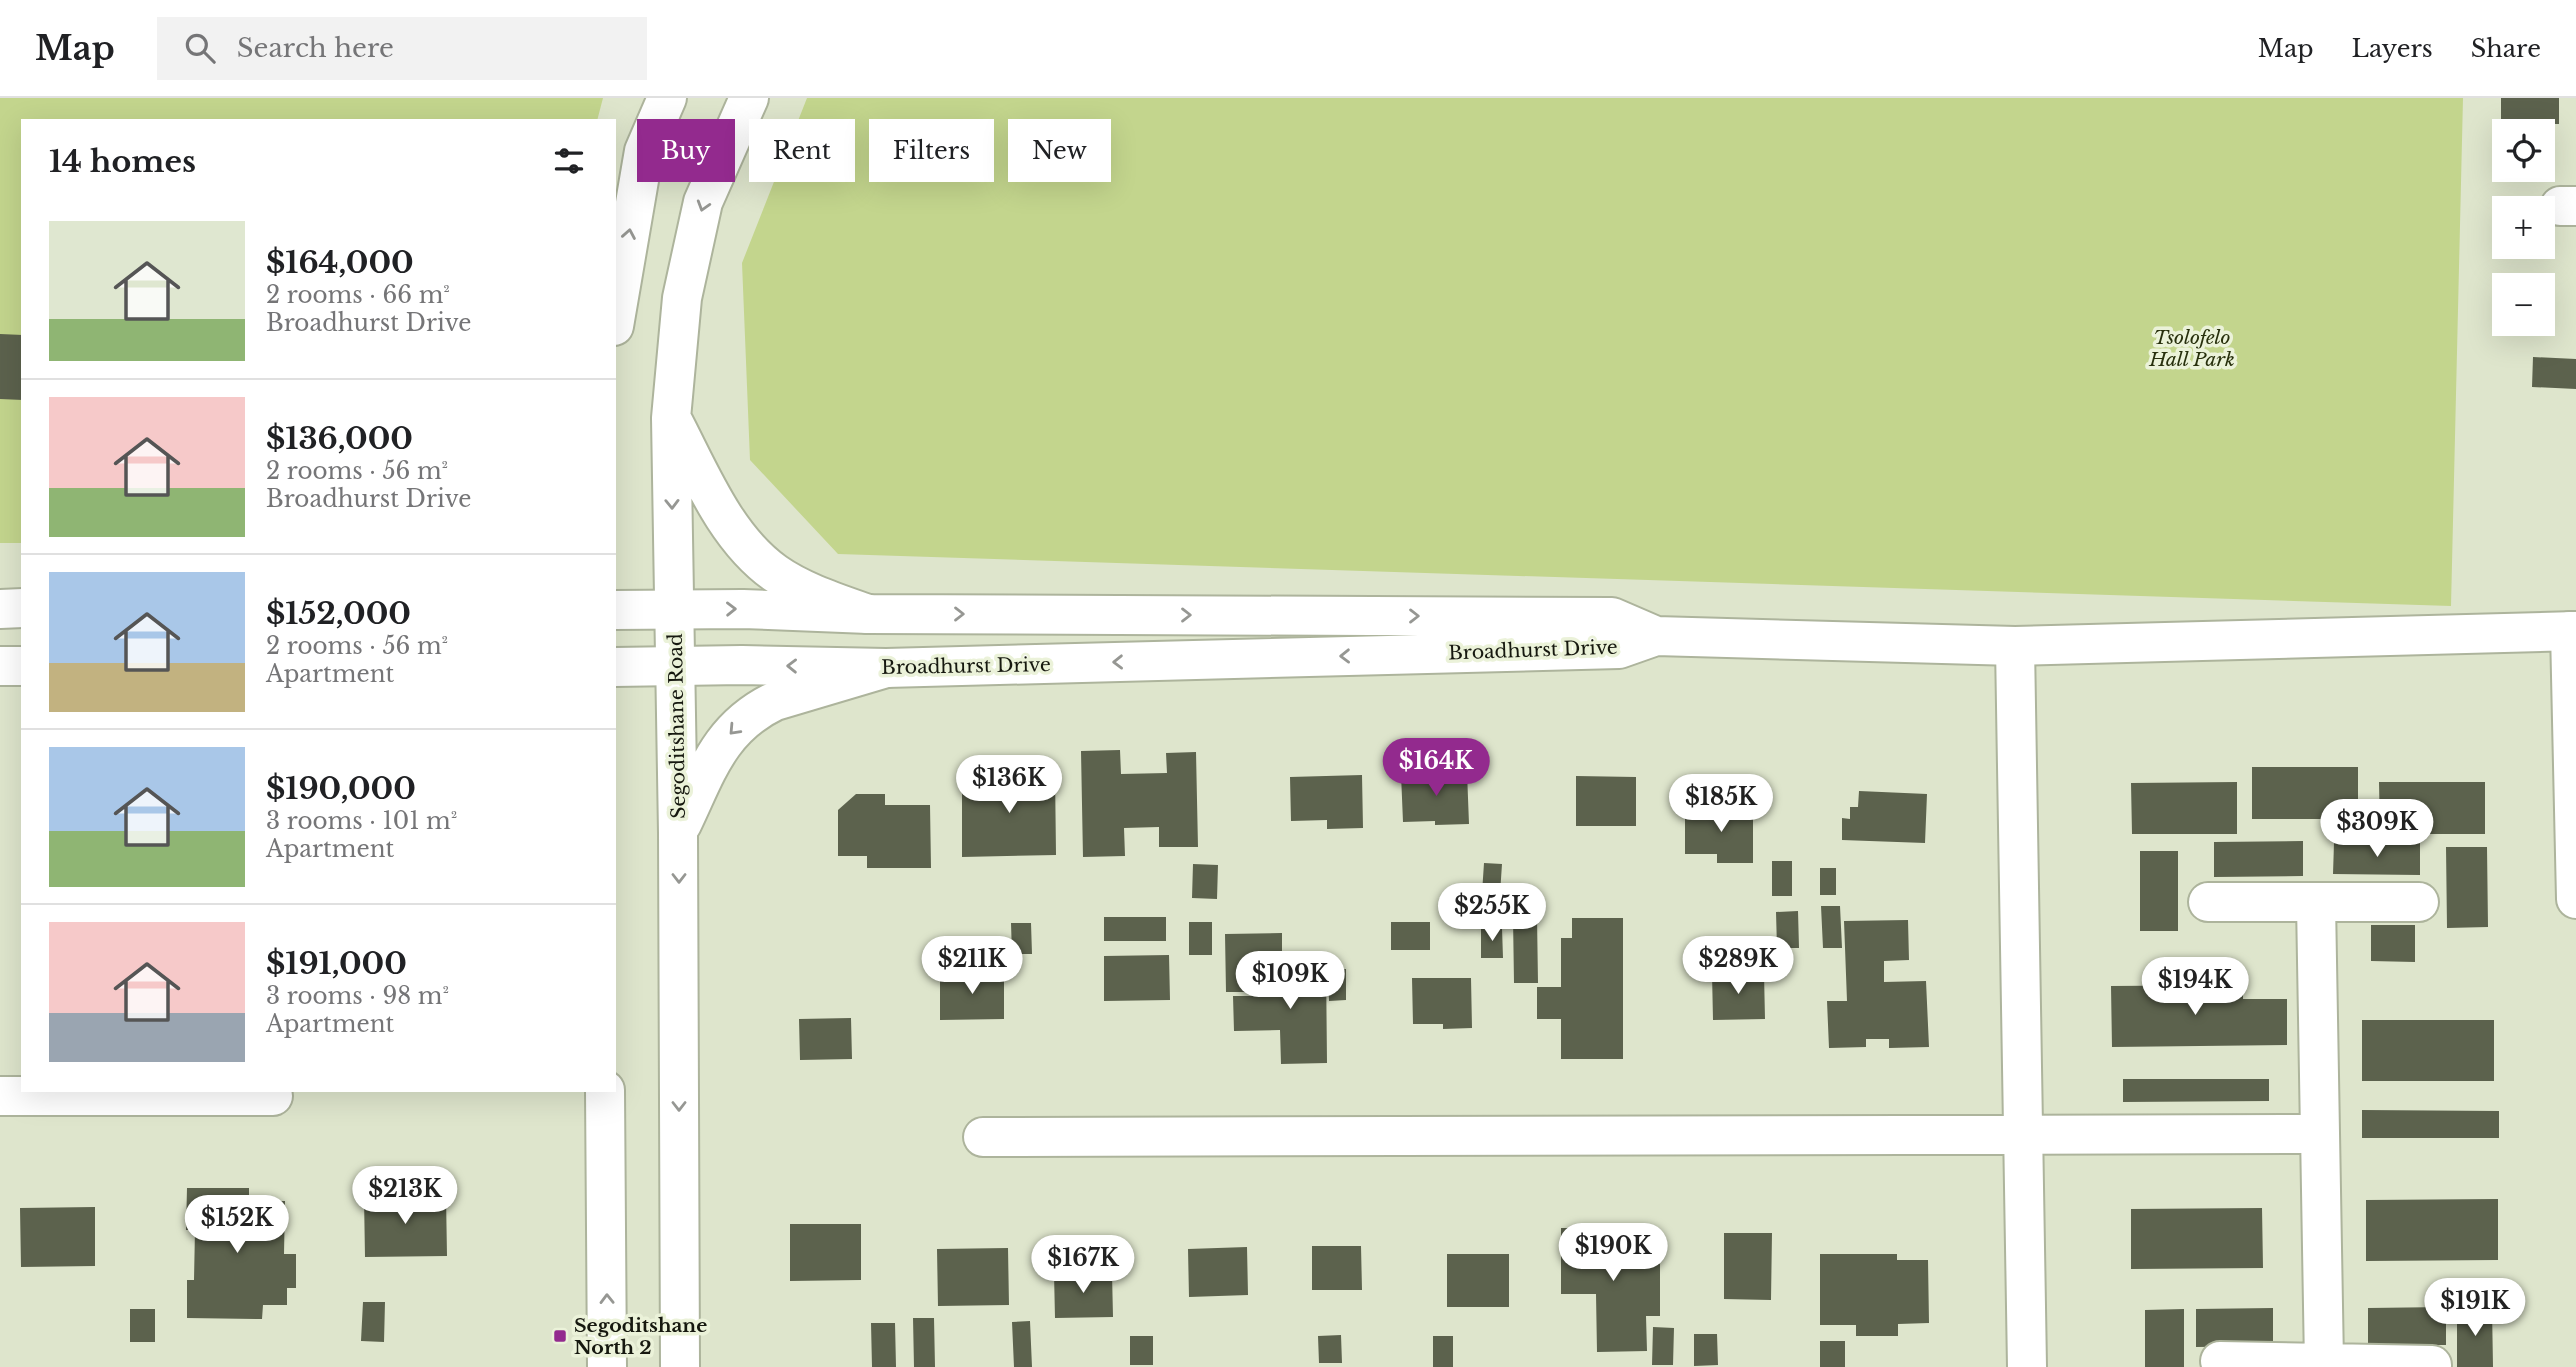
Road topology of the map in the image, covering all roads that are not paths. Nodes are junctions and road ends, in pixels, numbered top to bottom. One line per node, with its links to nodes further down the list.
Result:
1 (667, 98): 3 (street, one-way to 1)
2 (749, 98): 4 (street, Segoditshane Road, one-way to 4)
3 (616, 314)
4 (671, 418): 8 (street, Segoditshane Road, one-way to 8); 9 (street)
5 (21, 608): 6 (street)
6 (0, 609)
7 (616, 610): 8 (street, Broadhurst Drive)
8 (675, 610): 9 (street, Broadhurst Drive, one-way to 9); 16 (street, Segoditshane Road)
9 (868, 614): 11 (street, Broadhurst Drive, one-way to 11)
10 (2573, 631): 12 (street); 19 (street)
11 (1656, 636): 12 (street); 17 (street, Broadhurst Drive, one-way to 17)
12 (2015, 646): 26 (street)
13 (0, 666): 14 (street)
14 (21, 666)
15 (616, 667): 16 (street, Broadhurst Drive)
16 (677, 667): 17 (street, Broadhurst Drive, one-way to 16); 18 (street, Segoditshane Road)
17 (886, 668): 18 (street, one-way to 18)
18 (678, 833): 33 (street, Segoditshane Road, one-way to 33)
19 (2576, 899)
20 (2208, 902): 22 (street)
21 (2419, 902): 22 (street)
22 (2316, 903): 27 (street)
23 (604, 1092): 32 (street, one-way to 23)
24 (0, 1096): 25 (street)
25 (273, 1096)
26 (2022, 1135): 27 (street); 28 (street); 34 (street)
27 (2320, 1135): 30 (street)
28 (983, 1137)
29 (2220, 1361): 30 (street)
30 (2324, 1363): 31 (street)
31 (2432, 1364)
32 (607, 1367)
33 (680, 1367)
34 (2027, 1367)

